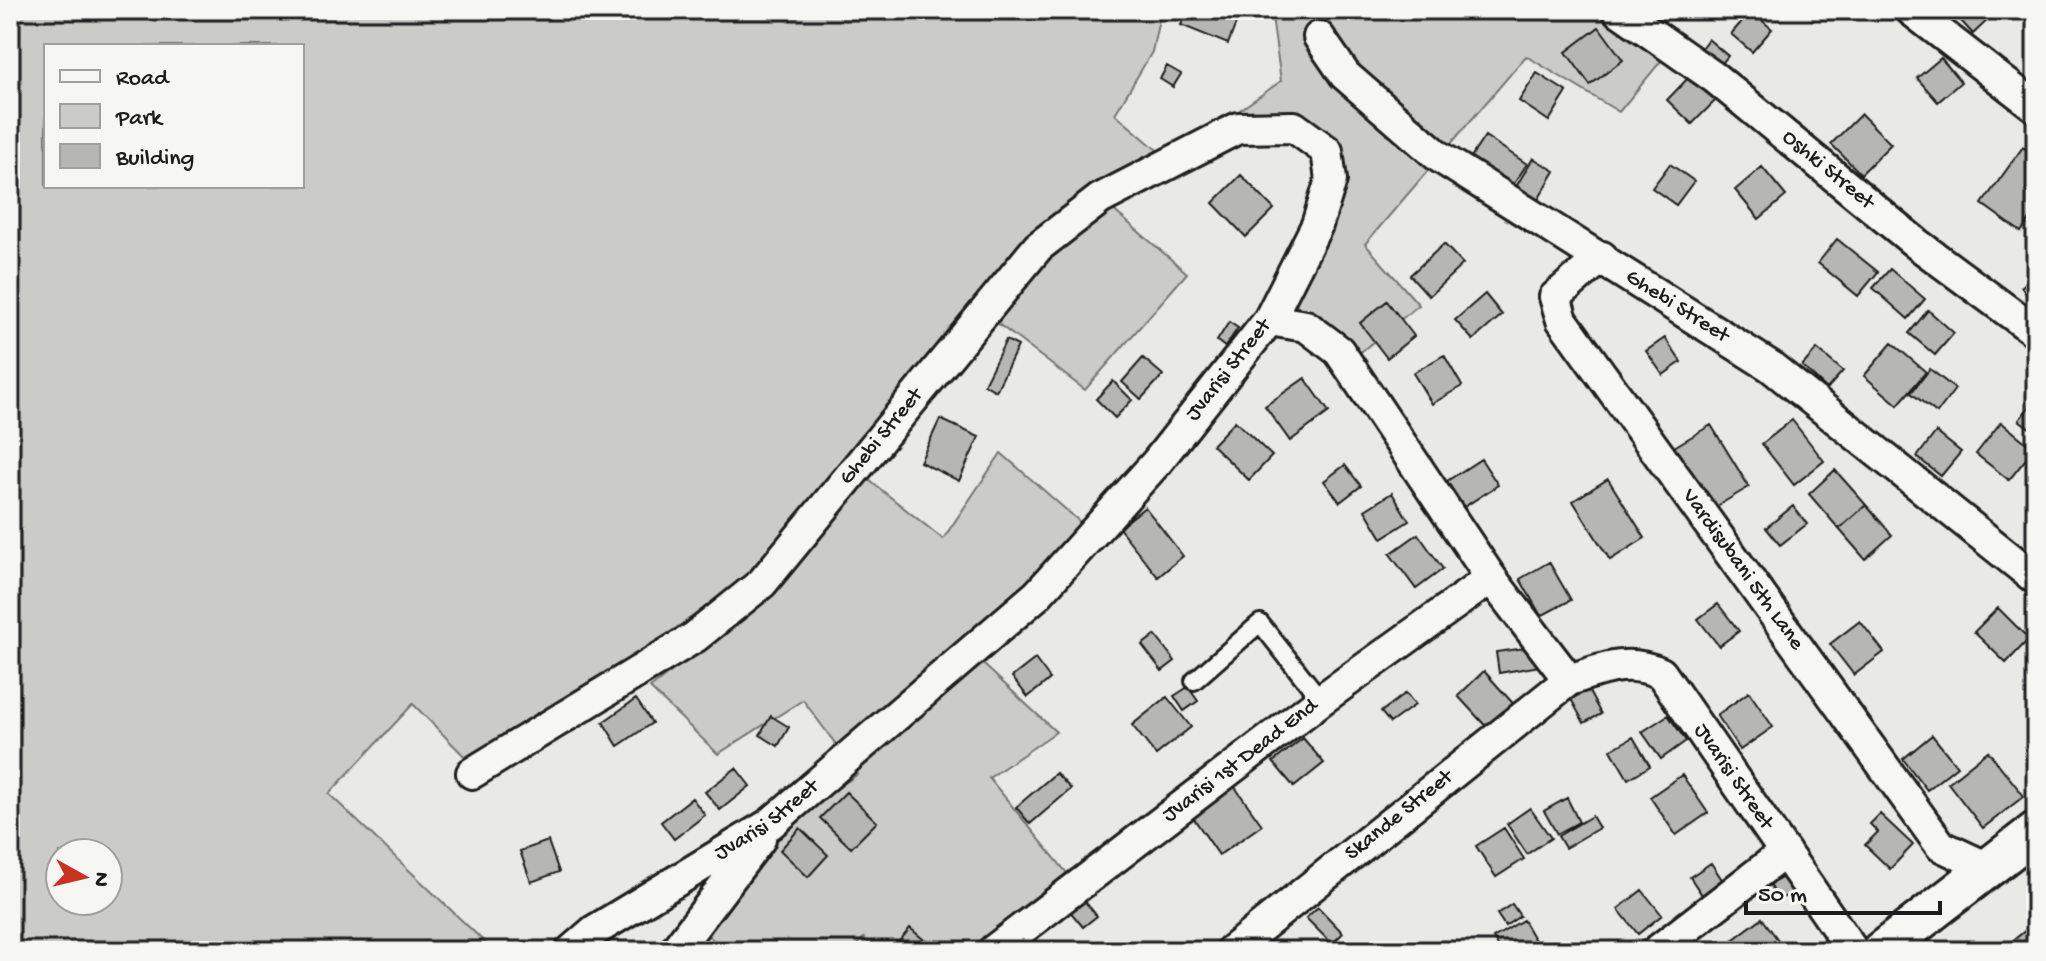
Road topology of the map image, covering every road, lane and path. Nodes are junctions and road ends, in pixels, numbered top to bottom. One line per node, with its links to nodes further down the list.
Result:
1 (1618, 10): 7 (street, Oshki Street)
2 (1911, 10): 4 (street)
3 (1319, 37): 5 (street, Ghebi Street)
4 (2036, 107)
5 (1602, 257): 9 (street, Ghebi Street); 17 (street, Vardisubani 5th Lane)
6 (1269, 320): 8 (street, Jvarisi Street); 13 (street, Ghebi Street); 14 (street, Jvarisi Street)
7 (2036, 332)
8 (1491, 578): 10 (street, Jvarisi Street); 12 (street, Jvarisi 1st Dead End)
9 (2036, 579)
10 (1569, 680): 16 (street, Jvarisi Street); 21 (street, Skande Street)
11 (1194, 681): 12 (lane)
12 (1321, 700): 20 (street, Jvarisi 1st Dead End)
13 (472, 773)
14 (770, 824): 18 (street, Jvarisi Street); 19 (street)
15 (2036, 831): 17 (street)
16 (1785, 852): 22 (street); 23 (street, Jvarisi Street)
17 (1988, 868): 24 (street)
18 (571, 951)
19 (675, 951)
20 (993, 951)
21 (1231, 951)
22 (1657, 951)
23 (1853, 951)
24 (1881, 951)

